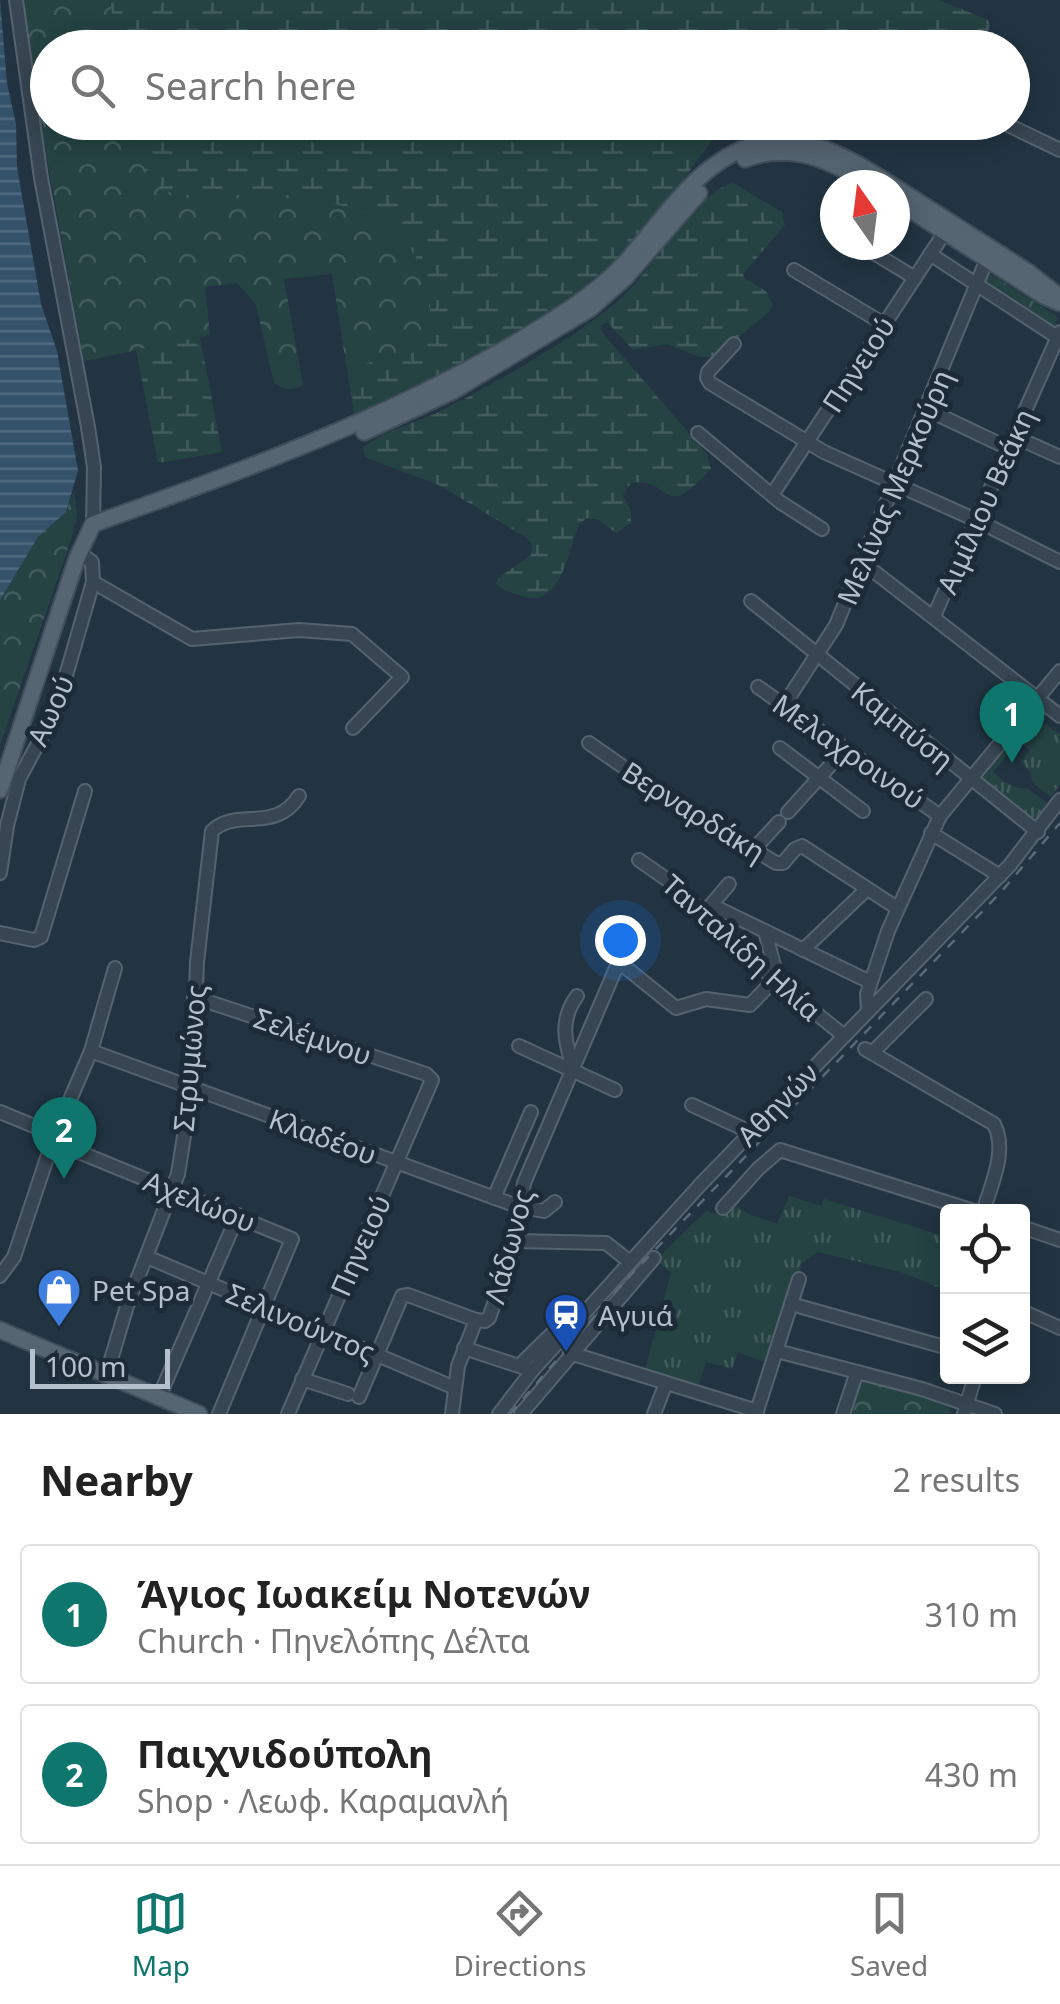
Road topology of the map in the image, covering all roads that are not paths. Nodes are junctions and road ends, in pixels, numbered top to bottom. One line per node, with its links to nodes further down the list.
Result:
1 (16, 0): 2 (street)
2 (30, 100)
3 (1030, 136): 5 (street)
4 (36, 140): 30 (street)
5 (1060, 150)
6 (844, 170): 26 (main road)
7 (866, 170): 26 (main road)
8 (910, 197): 17 (main road)
9 (910, 210): 10 (main road)
10 (945, 232): 11 (street, Πηνειού); 12 (main road)
11 (930, 254): 15 (street, Πηνειού); 16 (street)
12 (987, 259): 16 (street, Μελίνας Μερκούρη); 17 (main road)
13 (886, 260): 15 (street)
14 (794, 270): 18 (street)
15 (914, 278): 18 (street, Πηνειού)
16 (978, 286): 19 (street); 21 (street, Μελίνας Μερκούρη)
17 (1060, 300)
18 (884, 324): 23 (street, Πηνειού)
19 (1059, 336): 24 (street, Αιμίλιου Βεάκη)
20 (734, 344): 23 (street)
21 (926, 410): 24 (street); 27 (street, Μελίνας Μερκούρη)
22 (698, 433): 28 (street)
23 (806, 442): 27 (street); 28 (street, Πηνειού)
24 (1011, 442): 25 (street); 29 (street, Αιμίλιου Βεάκη)
25 (1060, 458)
26 (222, 478): 30 (main road)
27 (895, 484): 29 (street); 34 (street, Μελίνας Μερκούρη)
28 (772, 495): 31 (street)
29 (976, 520): 33 (street); 37 (street, Αιμίλιου Βεάκη)
30 (93, 524): 32 (main road)
31 (822, 529)
32 (79, 552): 35 (street); 50 (main road)
33 (1060, 562)
34 (862, 563): 37 (street); 38 (street, Μελίνας Μερκούρη)
35 (93, 582): 44 (street); 60 (street, Αωού)
36 (752, 601): 38 (street, Καμπύση)
37 (934, 616): 41 (street)
38 (816, 654): 42 (street, Μελίνας Μερκούρη); 49 (street, Καμπύση)
39 (1060, 671): 41 (street)
40 (758, 687): 42 (street, Μελαχροινού)
41 (1036, 699): 43 (street); 49 (street)
42 (784, 706): 47 (street, Μελαχροινού)
43 (1060, 716)
44 (353, 728)
45 (589, 743): 58 (street, Βερναρδάκη)
46 (780, 748): 48 (street)
47 (845, 748): 48 (street); 55 (street, Μελαχροινού)
48 (820, 777): 54 (street); 58 (street)
49 (971, 780): 55 (street); 56 (street, Καμπύση)
50 (0, 790)
51 (85, 792): 67 (street)
52 (299, 796): 72 (street, Στρυμώνος)
53 (1060, 800): 56 (street, Αθηνών)
54 (863, 810)
55 (940, 816): 57 (street)
56 (1038, 832): 61 (street, Αθηνών)
57 (931, 833): 61 (street); 64 (street)
58 (754, 849): 63 (street, Βερναρδάκη)
59 (640, 860): 65 (street, Τανταλίδη Ηλία)
60 (0, 873)
61 (1000, 876): 75 (street, Αθηνών)
62 (729, 884): 65 (street)
63 (867, 889): 64 (street, Βερναρδάκη); 68 (street)
64 (898, 908): 71 (street)
65 (708, 909): 66 (street); 70 (street, Τανταλίδη Ηλία)
66 (765, 931): 68 (street); 70 (street)
67 (0, 933)
68 (803, 950): 71 (street)
69 (116, 968): 78 (street)
70 (776, 981): 76 (street, Τανταλίδη Ηλία); 79 (street, Λάδωνος)
71 (870, 982): 75 (street)
72 (194, 996): 80 (street, Σελέμνου); 81 (street, Στρυμώνος)
73 (577, 996): 79 (street)
74 (926, 998): 93 (street)
75 (868, 1010): 76 (street, Αθηνών)
76 (843, 1035): 86 (street, Αθηνών)
77 (519, 1046): 79 (street)
78 (90, 1050): 81 (street, Κλαδέου); 87 (street)
79 (574, 1072): 82 (street); 94 (street, Λάδωνος)
80 (431, 1077): 88 (street, Πηνειού)
81 (192, 1088): 88 (street, Κλαδέου); 89 (street, Στρυμώνος)
82 (615, 1090)
83 (692, 1105): 86 (street)
84 (0, 1112): 87 (street, Αχελώου)
85 (532, 1112): 90 (street)
86 (750, 1132): 102 (street, Αθηνών)
87 (54, 1137): 89 (street, Αχελώου); 103 (street)
88 (397, 1162): 90 (street, Κλαδέου); 112 (street, Πηνειού)
89 (174, 1189): 96 (street, Αχελώου); 100 (street, Στρυμώνος)
90 (494, 1198): 94 (street, Κλαδέου)
91 (555, 1202): 94 (street, Κλαδέου)
92 (954, 1204): 95 (street)
93 (982, 1204)
94 (518, 1206): 99 (street, Λάδωνος)
95 (723, 1208)
96 (238, 1215): 105 (street); 107 (street, Αχελώου)
97 (1030, 1230): 98 (street)
98 (1060, 1240)
99 (515, 1241): 102 (street); 109 (street, Λάδωνος)
100 (146, 1258): 105 (street, Σελινούντος); 120 (street, Στρυμώνος)
101 (654, 1258): 116 (street)
102 (630, 1262): 118 (street, Αθηνών)
103 (0, 1276)
104 (799, 1280): 106 (street)
105 (208, 1282): 107 (street, Σελινούντος); 125 (street)
106 (792, 1304): 113 (street); 115 (street)
107 (264, 1307): 112 (street, Σελινούντος); 130 (street)
108 (1030, 1315): 110 (street)
109 (476, 1320): 114 (street, Λάδωνος); 117 (street)
110 (1060, 1328)
111 (0, 1330): 120 (main road)
112 (321, 1332): 117 (street, Σελινούντος); 121 (street, Πηνειού)
113 (940, 1346)
114 (464, 1348): 118 (street); 124 (street, Λάδωνος)
115 (776, 1351): 119 (street); 128 (street)
116 (570, 1353): 122 (street); 127 (street)
117 (376, 1355): 121 (street); 124 (street, Σελινούντος)
118 (525, 1368): 133 (street, Αθηνών)
119 (857, 1372): 126 (street); 135 (street)
120 (106, 1373): 125 (main road)
121 (302, 1379): 131 (street, Πηνειού)
122 (666, 1382): 128 (street); 134 (street)
123 (973, 1384): 126 (street)
124 (456, 1388): 132 (street, Λάδωνος)
125 (159, 1398): 129 (main road)
126 (965, 1409): 136 (street)
127 (527, 1412)
128 (756, 1412)
129 (196, 1413)
130 (219, 1414)
131 (288, 1414)
132 (452, 1414)
133 (499, 1414)
134 (654, 1414)
135 (843, 1414)
136 (994, 1414)

